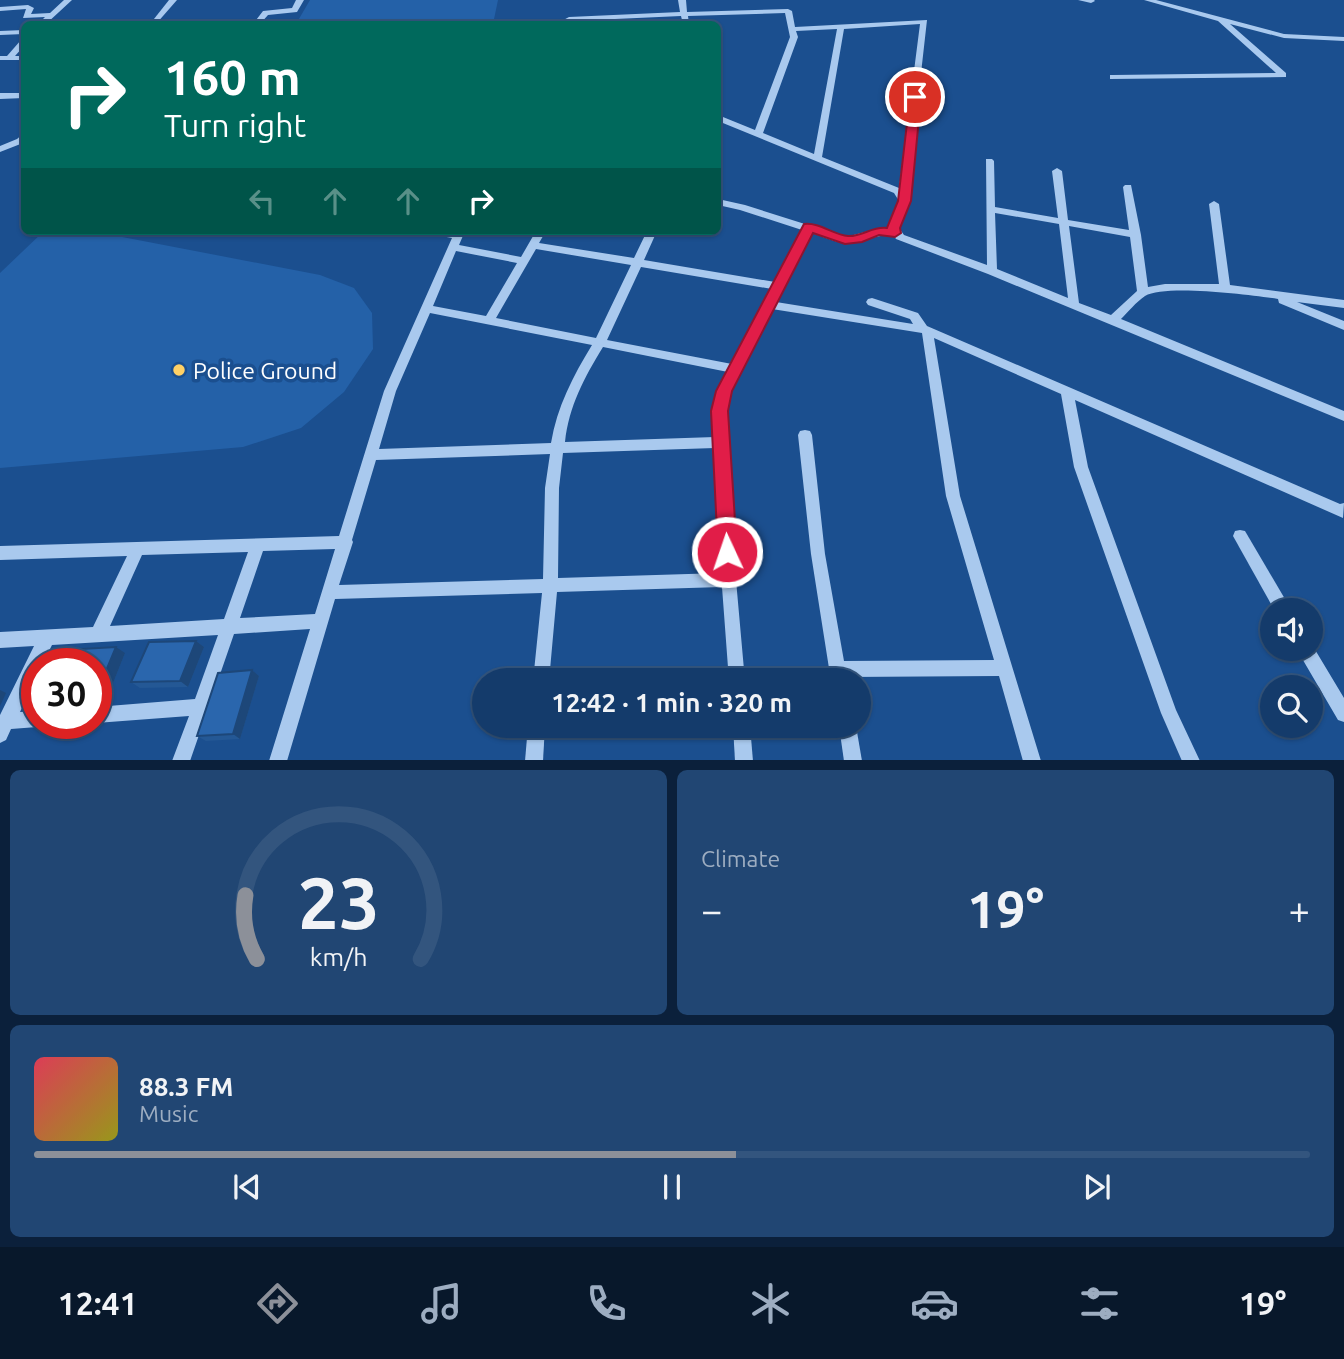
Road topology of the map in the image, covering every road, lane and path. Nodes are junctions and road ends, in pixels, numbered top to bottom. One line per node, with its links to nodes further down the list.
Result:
1 (68, 0): 12 (street)
2 (173, 0): 15 (street)
3 (300, 0): 16 (street)
4 (682, 0): 11 (street)
5 (784, 0): 10 (street)
6 (1082, 0): 8 (street)
7 (1148, 0): 13 (street)
8 (1091, 1)
9 (0, 9): 12 (street)
10 (788, 11): 11 (street); 20 (street)
11 (684, 14): 17 (street); 18 (street)
12 (51, 15): 14 (street)
13 (1219, 18): 23 (street); 26 (street)
14 (45, 21)
15 (156, 21)
16 (259, 21)
17 (565, 21)
18 (685, 21)
19 (841, 26): 20 (street); 33 (street); 37 (street)
20 (793, 29): 30 (street)
21 (21, 32): 22 (street)
22 (0, 33)
23 (1344, 39)
24 (21, 45): 25 (street)
25 (4, 58)
26 (1114, 76)
27 (0, 96): 28 (street)
28 (21, 96)
29 (721, 119): 30 (street)
30 (758, 135): 33 (street)
31 (21, 142): 32 (street)
32 (0, 149)
33 (817, 160): 37 (street)
34 (989, 161): 40 (street)
35 (1057, 171): 41 (street)
36 (1128, 187): 46 (street)
37 (903, 197): 43 (street)
38 (721, 203): 42 (street)
39 (1214, 204): 53 (street)
40 (990, 209): 41 (street); 51 (street)
41 (1064, 222): 46 (street); 59 (street)
42 (809, 227): 43 (street); 52 (street)
43 (895, 233): 51 (street)
44 (539, 235): 48 (street)
45 (650, 235): 50 (street)
46 (1136, 235): 54 (street)
47 (456, 238): 49 (street); 60 (street)
48 (533, 245): 49 (street); 50 (street)
49 (524, 261): 61 (street)
50 (638, 262): 52 (street); 65 (street)
51 (992, 271): 59 (street)
52 (778, 286): 58 (street)
53 (1225, 288): 54 (street); 55 (street)
54 (1143, 292): 62 (street)
55 (1267, 293): 57 (street); 63 (street)
56 (872, 302): 64 (street)
57 (1344, 304)
58 (769, 305): 64 (street); 66 (street)
59 (1074, 305): 62 (street)
60 (427, 309): 61 (street); 72 (street)
61 (488, 321): 65 (street)
62 (1112, 321): 68 (street)
63 (1344, 326)
64 (925, 330): 67 (street); 93 (street)
65 (598, 344): 66 (street); 71 (street)
66 (736, 369): 70 (street)
67 (1067, 392): 73 (street); 109 (street)
68 (1344, 416)
69 (805, 435): 92 (street)
70 (721, 442): 71 (street); 80 (street)
71 (556, 448): 72 (street); 81 (street)
72 (371, 455): 76 (street)
73 (1344, 511): 74 (street)
74 (1344, 521)
75 (1240, 536): 83 (street)
76 (346, 542): 77 (street); 82 (street)
77 (258, 545): 78 (street); 85 (street)
78 (137, 549): 79 (street); 86 (street)
79 (0, 553)
80 (729, 580): 81 (street); 91 (street)
81 (550, 586): 82 (street); 90 (street)
82 (331, 593): 84 (street)
83 (1276, 598)
84 (320, 621): 85 (street); 104 (street)
85 (230, 625): 86 (street); 95 (street)
86 (99, 632): 87 (street)
87 (47, 637): 88 (street); 99 (street)
88 (0, 640)
89 (1313, 661): 97 (street)
90 (542, 668)
91 (736, 668)
92 (837, 668)
93 (1004, 668): 94 (street); 108 (street)
94 (871, 674)
95 (200, 707): 96 (street); 103 (street)
96 (112, 714)
97 (1344, 714)
98 (21, 723): 99 (street)
99 (3, 728)
100 (536, 738): 105 (street)
101 (742, 738): 106 (street)
102 (849, 738): 107 (street)
103 (181, 760)
104 (278, 760)
105 (534, 760)
106 (744, 760)
107 (853, 760)
108 (1032, 760)
109 (1191, 760)

